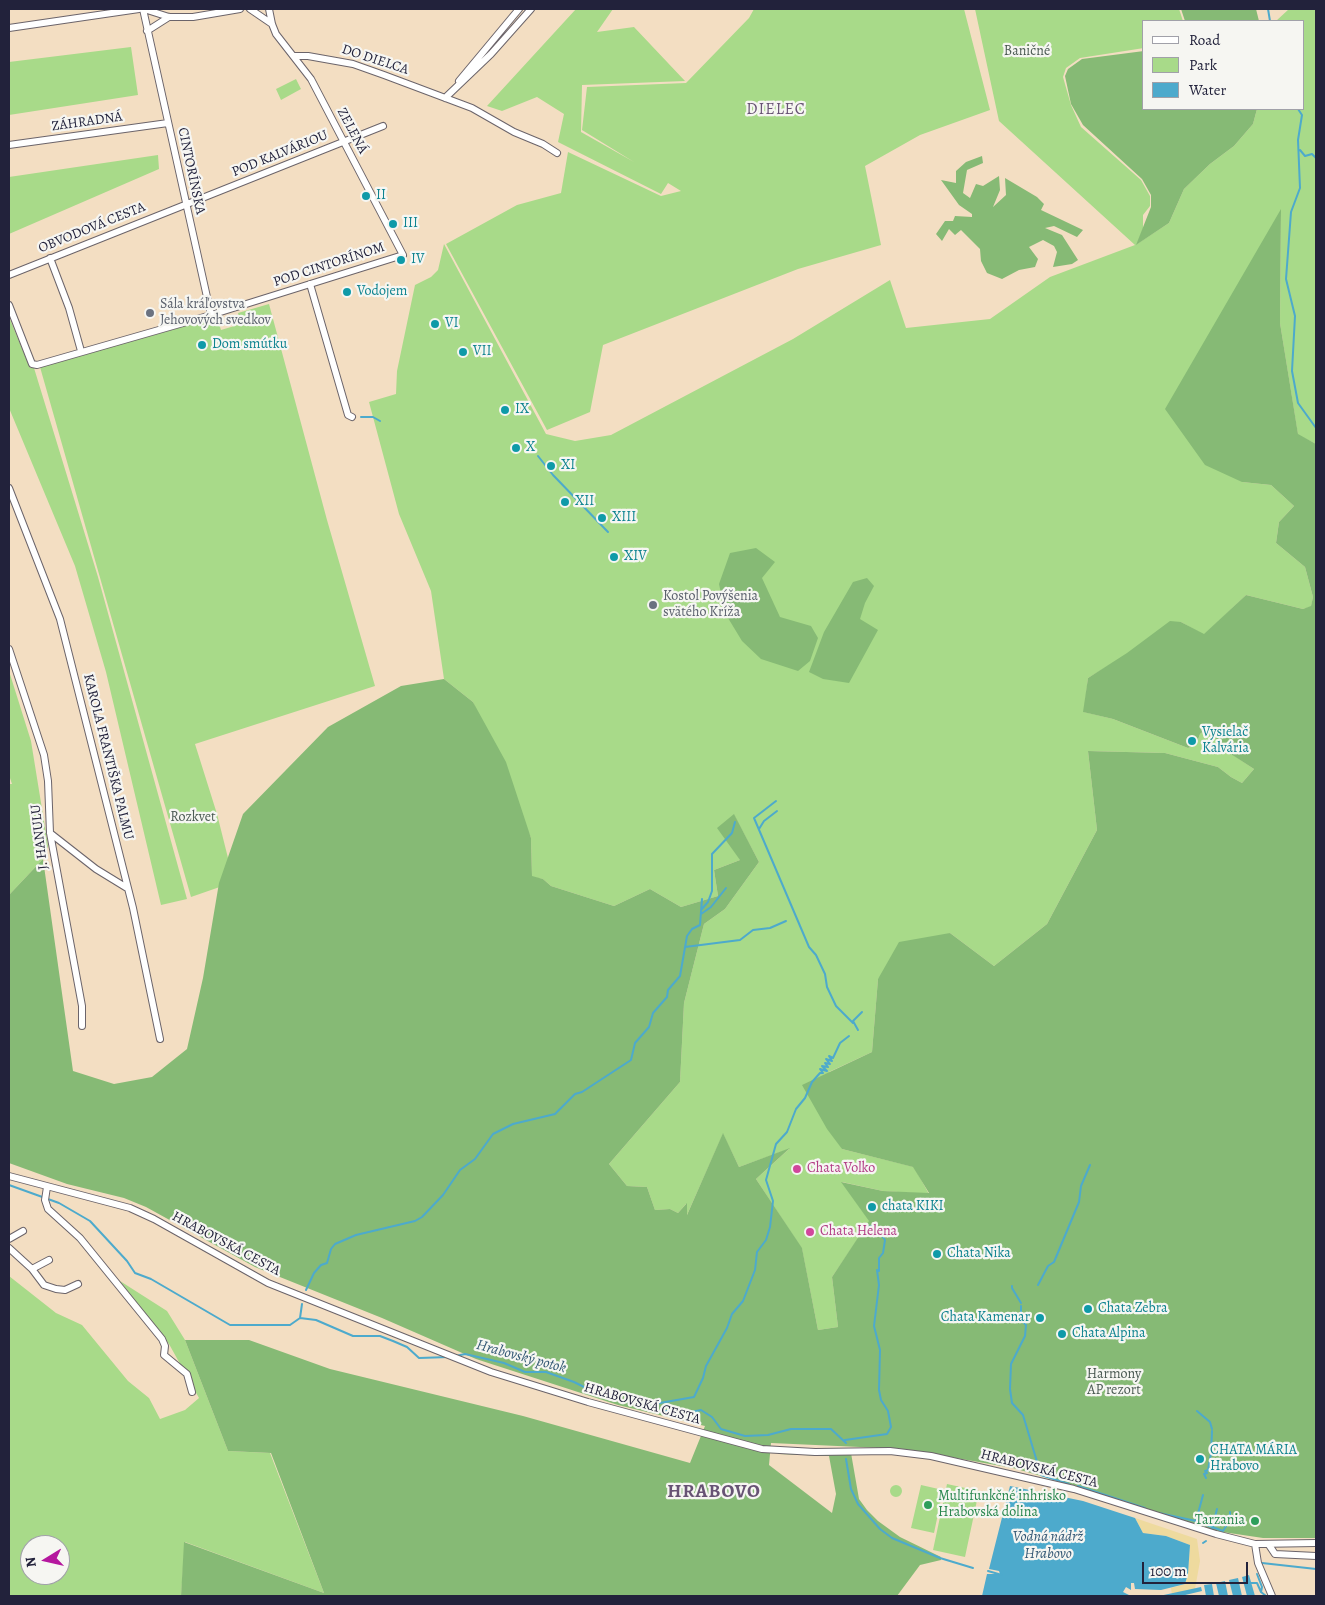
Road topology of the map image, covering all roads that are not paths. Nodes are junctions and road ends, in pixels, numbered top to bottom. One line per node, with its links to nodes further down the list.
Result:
1 (142, 9): 7 (street); 9 (street); 10 (street, CINTORÍNSKA)
2 (240, 9): 7 (street)
3 (250, 9): 8 (street, ZELENÁ)
4 (269, 9): 8 (street, ZELENÁ)
5 (519, 9): 12 (street)
6 (531, 9): 12 (street)
7 (169, 17): 10 (street)
8 (272, 24): 11 (street, ZELENÁ)
9 (9, 28)
10 (147, 31): 14 (street, CINTORÍNSKA)
11 (295, 56): 13 (street, DO DIELCA); 16 (street, ZELENÁ)
12 (452, 90): 13 (street)
13 (445, 98): 18 (street, DO DIELCA)
14 (168, 123): 17 (street, ZÁHRADNÁ); 19 (street, CINTORÍNSKA)
15 (384, 126): 16 (street, POD KALVÁRIOU)
16 (344, 142): 19 (street, POD KALVÁRIOU); 20 (street, ZELENÁ)
17 (9, 146)
18 (557, 153)
19 (185, 204): 21 (street, OBVODOVÁ CESTA); 25 (street, CINTORÍNSKA)
20 (403, 255): 23 (street, POD CINTORÍNOM)
21 (50, 258): 22 (street, OBVODOVÁ CESTA); 26 (street)
22 (9, 275)
23 (310, 284): 25 (street, POD CINTORÍNOM); 27 (street)
24 (9, 305): 26 (street, POD CINTORÍNOM)
25 (211, 315): 26 (street, POD CINTORÍNOM)
26 (81, 351)
27 (352, 417)
28 (9, 488): 31 (street, KAROLA FRANTIŠKA PALMU)
29 (9, 649): 30 (street, J. HANULU)
30 (50, 833): 31 (street); 32 (street, J. HANULU)
31 (127, 888): 33 (street, KAROLA FRANTIŠKA PALMU)
32 (82, 1026)
33 (160, 1039)
34 (9, 1176): 35 (street, HRABOVSKÁ CESTA)
35 (46, 1194): 42 (street); 44 (street, HRABOVSKÁ CESTA)
36 (23, 1231): 37 (street)
37 (9, 1239)
38 (9, 1248): 40 (street)
39 (49, 1260): 40 (street)
40 (32, 1269): 41 (street)
41 (78, 1284)
42 (192, 1392)
43 (1316, 1543): 45 (street, HRABOVSKÁ CESTA)
44 (1255, 1544): 45 (street, HRABOVSKÁ CESTA); 47 (street)
45 (1269, 1545): 46 (street, HRABOVSKÁ CESTA)
46 (1316, 1556)
47 (1272, 1596)

